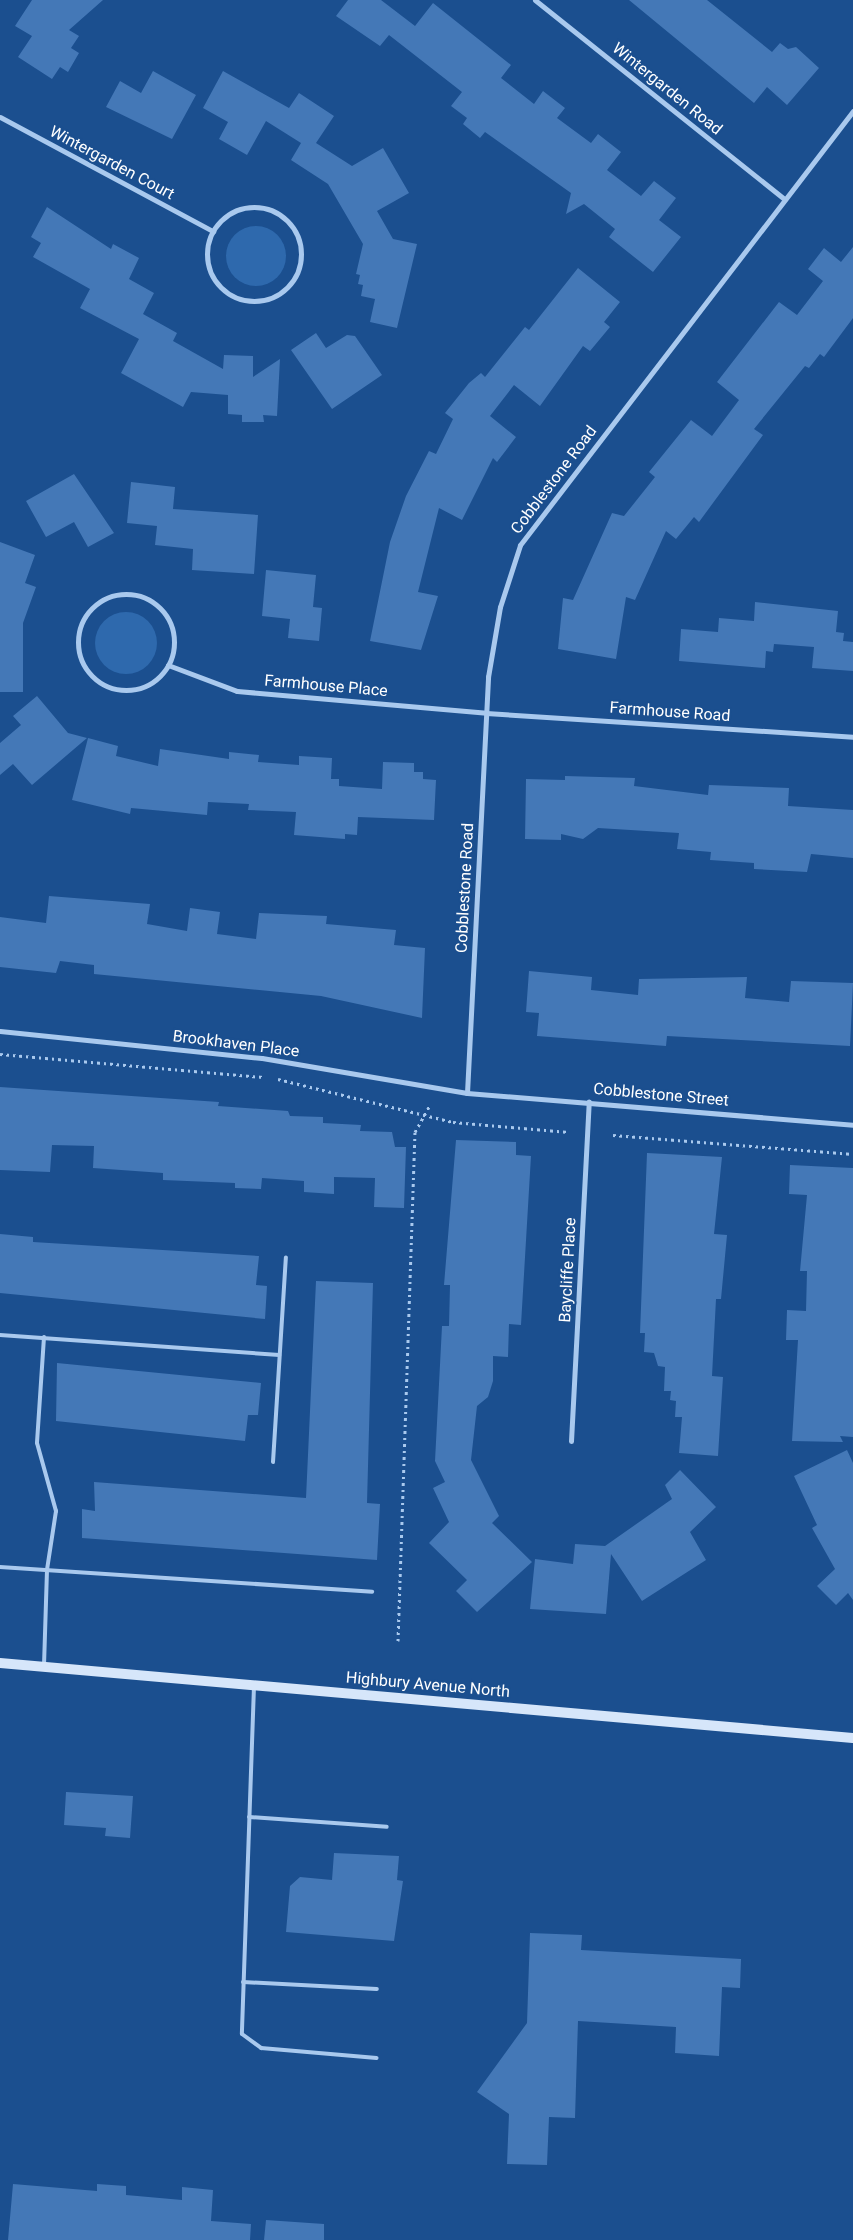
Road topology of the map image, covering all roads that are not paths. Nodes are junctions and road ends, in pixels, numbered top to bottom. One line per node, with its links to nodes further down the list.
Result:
1 (535, 0): 4 (street, Wintergarden Road)
2 (853, 111): 4 (street, Cobblestone Road)
3 (0, 117): 5 (street, Wintergarden Court)
4 (783, 198): 7 (street, Cobblestone Road)
5 (213, 231): 5 (street)
6 (168, 666): 6 (street); 7 (street, Farmhouse Place)
7 (486, 713): 8 (street, Farmhouse Road); 10 (street, Cobblestone Road)
8 (853, 736)
9 (0, 1031): 10 (street, Brookhaven Place)
10 (467, 1093): 11 (street, Cobblestone Street)
11 (589, 1101): 12 (street, Cobblestone Street); 17 (street, Baycliffe Place)
12 (853, 1125)
13 (286, 1256): 16 (lane)
14 (0, 1335): 15 (lane)
15 (44, 1337): 16 (lane); 20 (lane)
16 (279, 1355): 18 (lane)
17 (571, 1441)
18 (273, 1462)
19 (0, 1567): 20 (lane)
20 (48, 1570): 21 (lane); 23 (lane)
21 (372, 1592)
22 (0, 1663): 23 (main road, Highbury Avenue North)
23 (44, 1666): 24 (main road, Highbury Avenue North)
24 (254, 1685): 25 (main road, Highbury Avenue North); 26 (lane)
25 (853, 1738)
26 (249, 1817): 27 (lane); 28 (lane)
27 (386, 1828)
28 (243, 1982): 29 (lane); 30 (lane)
29 (377, 1989)
30 (376, 2058)

